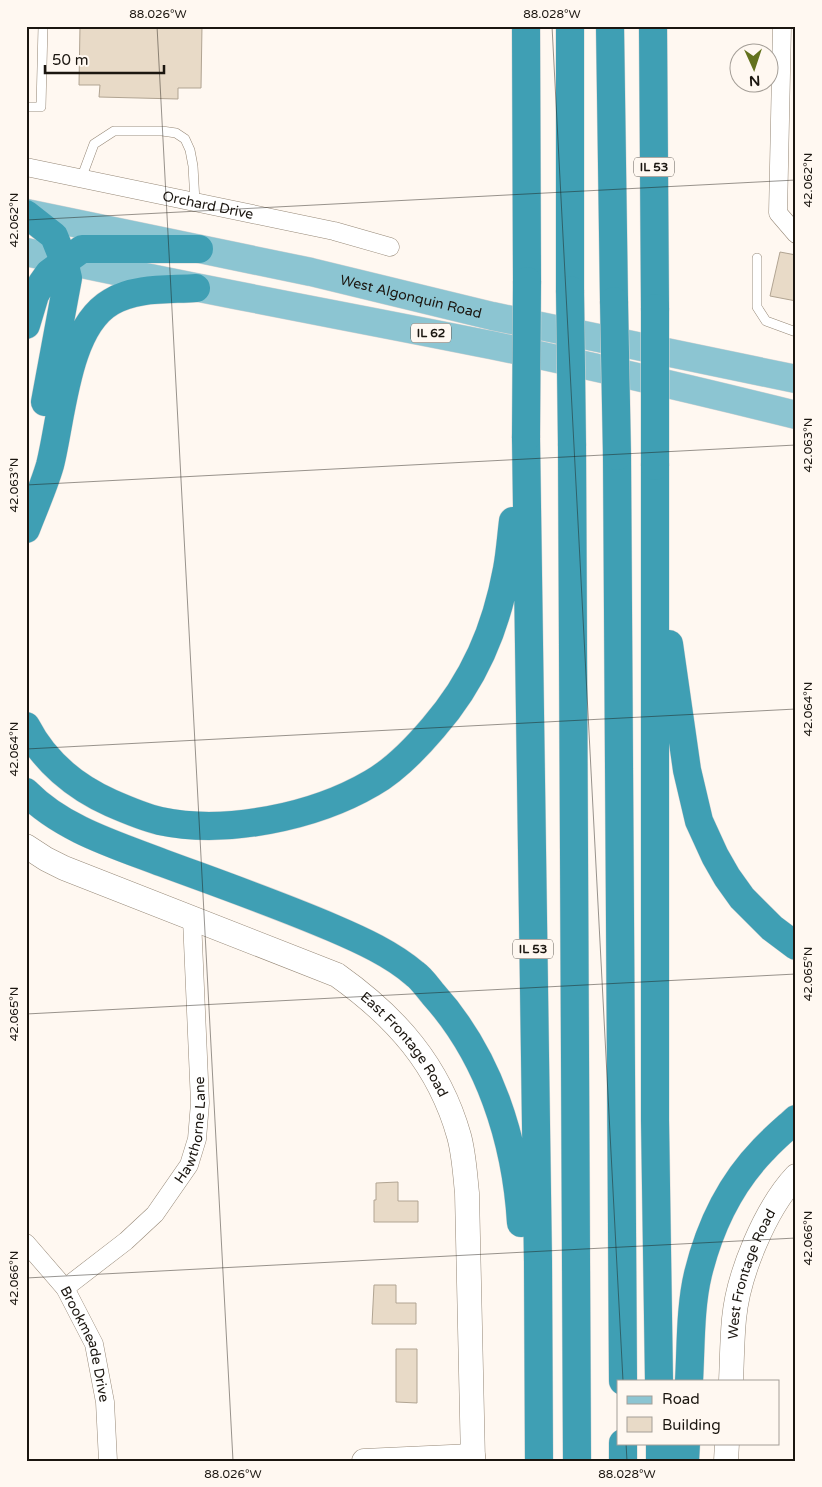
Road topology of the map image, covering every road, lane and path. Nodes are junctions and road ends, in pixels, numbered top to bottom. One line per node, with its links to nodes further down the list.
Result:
1 (42, 26): 8 (lane)
2 (506, 26): 10 (highway)
3 (526, 26): 10 (highway, IL 53)
4 (570, 26): 49 (highway, bridge)
5 (610, 26): 37 (highway, bridge)
6 (653, 26): 27 (highway, IL 53, bridge)
7 (782, 26): 14 (street)
8 (26, 107)
9 (26, 167): 11 (street, Orchard Drive)
10 (527, 167): 25 (highway, IL 53, bridge)
11 (81, 179): 12 (street, Orchard Drive); 12 (lane)
12 (195, 202): 15 (street, Orchard Drive)
13 (26, 214): 16 (main road, West Algonquin Road / IL 62); 19 (highway)
14 (796, 234)
15 (390, 247)
16 (199, 249): 19 (highway); 23 (main road, West Algonquin Road / IL 62)
17 (26, 252): 19 (main road, IL 62)
18 (757, 258): 22 (lane)
19 (64, 261): 20 (main road, IL 62); 21 (highway); 26 (highway)
20 (196, 288): 24 (main road, IL 62); 26 (highway)
21 (26, 325)
22 (796, 332)
23 (796, 379)
24 (796, 415)
25 (526, 438): 28 (highway); 45 (highway, IL 53)
26 (26, 527)
27 (655, 550): 32 (highway); 38 (highway, IL 53)
28 (26, 726)
29 (26, 792): 45 (highway)
30 (26, 846): 31 (street, East Frontage Road)
31 (192, 919): 36 (street, Hawthorne Lane); 46 (street, East Frontage Road)
32 (796, 946)
33 (796, 1119): 39 (highway)
34 (796, 1176): 40 (street, West Frontage Road)
35 (26, 1243): 36 (street, Brookmeade Drive)
36 (65, 1288): 47 (street, Brookmeade Drive)
37 (623, 1380)
38 (659, 1380)
39 (689, 1380)
40 (730, 1380)
41 (623, 1444): 50 (highway)
42 (660, 1444): 51 (highway)
43 (686, 1444): 52 (highway)
44 (727, 1444): 53 (street)
45 (539, 1448)
46 (473, 1459): 48 (street)
47 (108, 1461)
48 (364, 1461)
49 (577, 1461)
50 (623, 1461)
51 (660, 1461)
52 (685, 1461)
53 (726, 1461)

